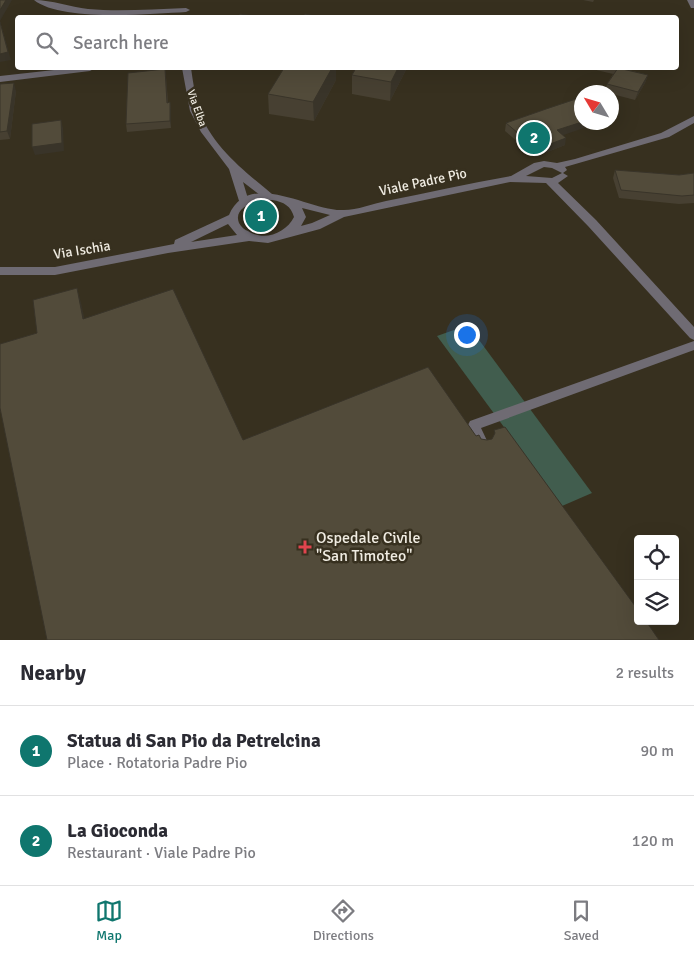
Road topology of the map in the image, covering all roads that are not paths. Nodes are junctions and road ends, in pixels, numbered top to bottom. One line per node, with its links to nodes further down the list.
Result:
1 (38, 0): 5 (street)
2 (188, 0): 5 (street)
3 (691, 0): 4 (street)
4 (694, 6)
5 (185, 14)
6 (74, 70): 8 (street)
7 (186, 70): 11 (street, Via Elba)
8 (0, 79)
9 (694, 119): 12 (street, Viale Padre Pio)
10 (533, 168): 12 (street, Viale Padre Pio); 13 (street, Viale Padre Pio); 14 (street)
11 (234, 170): 16 (street, Via Elba); 18 (street, Via Elba)
12 (561, 171): 15 (street, Viale Padre Pio); 17 (street)
13 (510, 179): 14 (street, Viale Padre Pio); 20 (street, Viale Padre Pio)
14 (538, 179): 15 (street, Viale Padre Pio)
15 (550, 182): 17 (street)
16 (268, 196): 18 (street); 19 (street)
17 (567, 196): 25 (street)
18 (244, 202): 21 (street)
19 (291, 202): 20 (street, Viale Padre Pio); 22 (street)
20 (341, 214): 22 (street, Viale Padre Pio)
21 (233, 217): 23 (street); 24 (street, Via Ischia)
22 (288, 233): 23 (street)
23 (250, 238): 24 (street, Via Ischia)
24 (168, 249): 26 (street, Via Ischia)
25 (635, 269): 27 (street); 28 (street)
26 (0, 271)
27 (694, 323)
28 (694, 335)
29 (694, 345): 30 (lane)
30 (484, 446)

